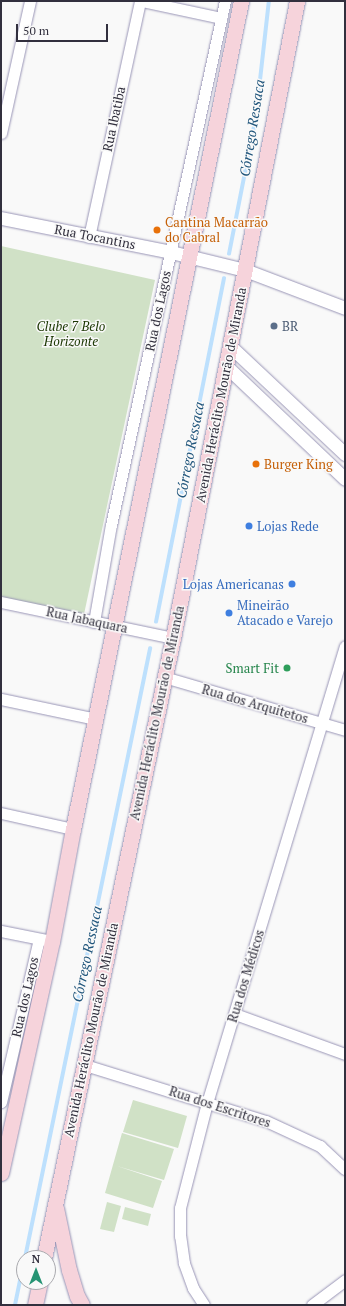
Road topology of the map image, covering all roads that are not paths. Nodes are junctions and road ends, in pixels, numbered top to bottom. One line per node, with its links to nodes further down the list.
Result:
1 (30, 1): 7 (street)
2 (141, 1): 6 (street); 9 (street, Rua Ibatiba)
3 (225, 1): 6 (street, Rua dos Lagos)
4 (241, 1): 11 (main road)
5 (297, 1): 12 (main road, Avenida Heráclito Mourão de Miranda)
6 (221, 18): 10 (street, Rua dos Lagos)
7 (1, 133)
8 (1, 218): 9 (street, Rua Tocantins)
9 (89, 237): 10 (street, Rua Tocantins)
10 (171, 252): 11 (street, Rua Tocantins); 19 (street, Rua dos Lagos)
11 (196, 259): 12 (street, Rua Tocantins); 20 (main road)
12 (240, 269): 13 (street, Rua Tocantins); 14 (main road, Avenida Heráclito Mourão de Miranda)
13 (345, 308)
14 (230, 346): 15 (main road, Avenida Heráclito Mourão de Miranda); 16 (street)
15 (226, 366): 17 (street); 21 (main road, Avenida Heráclito Mourão de Miranda)
16 (345, 454)
17 (345, 479)
18 (1, 602): 19 (street, Rua Jabaquara)
19 (94, 622): 20 (street, Rua Jabaquara)
20 (114, 626): 21 (street, Rua Jabaquara); 25 (main road)
21 (173, 638): 23 (main road, Avenida Heráclito Mourão de Miranda)
22 (345, 646): 26 (street, Rua dos Médicos)
23 (164, 677): 26 (street, Rua dos Arquitetos); 34 (main road, Avenida Heráclito Mourão de Miranda)
24 (1, 700): 25 (street)
25 (96, 719): 29 (main road)
26 (322, 724): 27 (street, Rua dos Arquitetos); 32 (street, Rua dos Médicos)
27 (345, 730)
28 (1, 813): 29 (street)
29 (73, 829): 31 (main road)
30 (1, 931): 31 (street)
31 (45, 940): 35 (street, Rua dos Lagos); 37 (main road)
32 (235, 1014): 33 (street); 36 (street, Rua dos Médicos)
33 (345, 1054)
34 (85, 1065): 36 (street, Rua dos Escritores); 39 (main road, Avenida Heráclito Mourão de Miranda)
35 (1, 1102)
36 (207, 1103): 38 (street, Rua dos Escritores); 45 (street, Rua dos Médicos)
37 (2, 1164)
38 (345, 1169)
39 (55, 1199): 40 (main road, Avenida Heráclito Mourão de Miranda); 44 (main road)
40 (45, 1250)
41 (345, 1280): 46 (street)
42 (38, 1290): 43 (main road)
43 (35, 1305)
44 (82, 1305)
45 (204, 1305)
46 (312, 1305)

